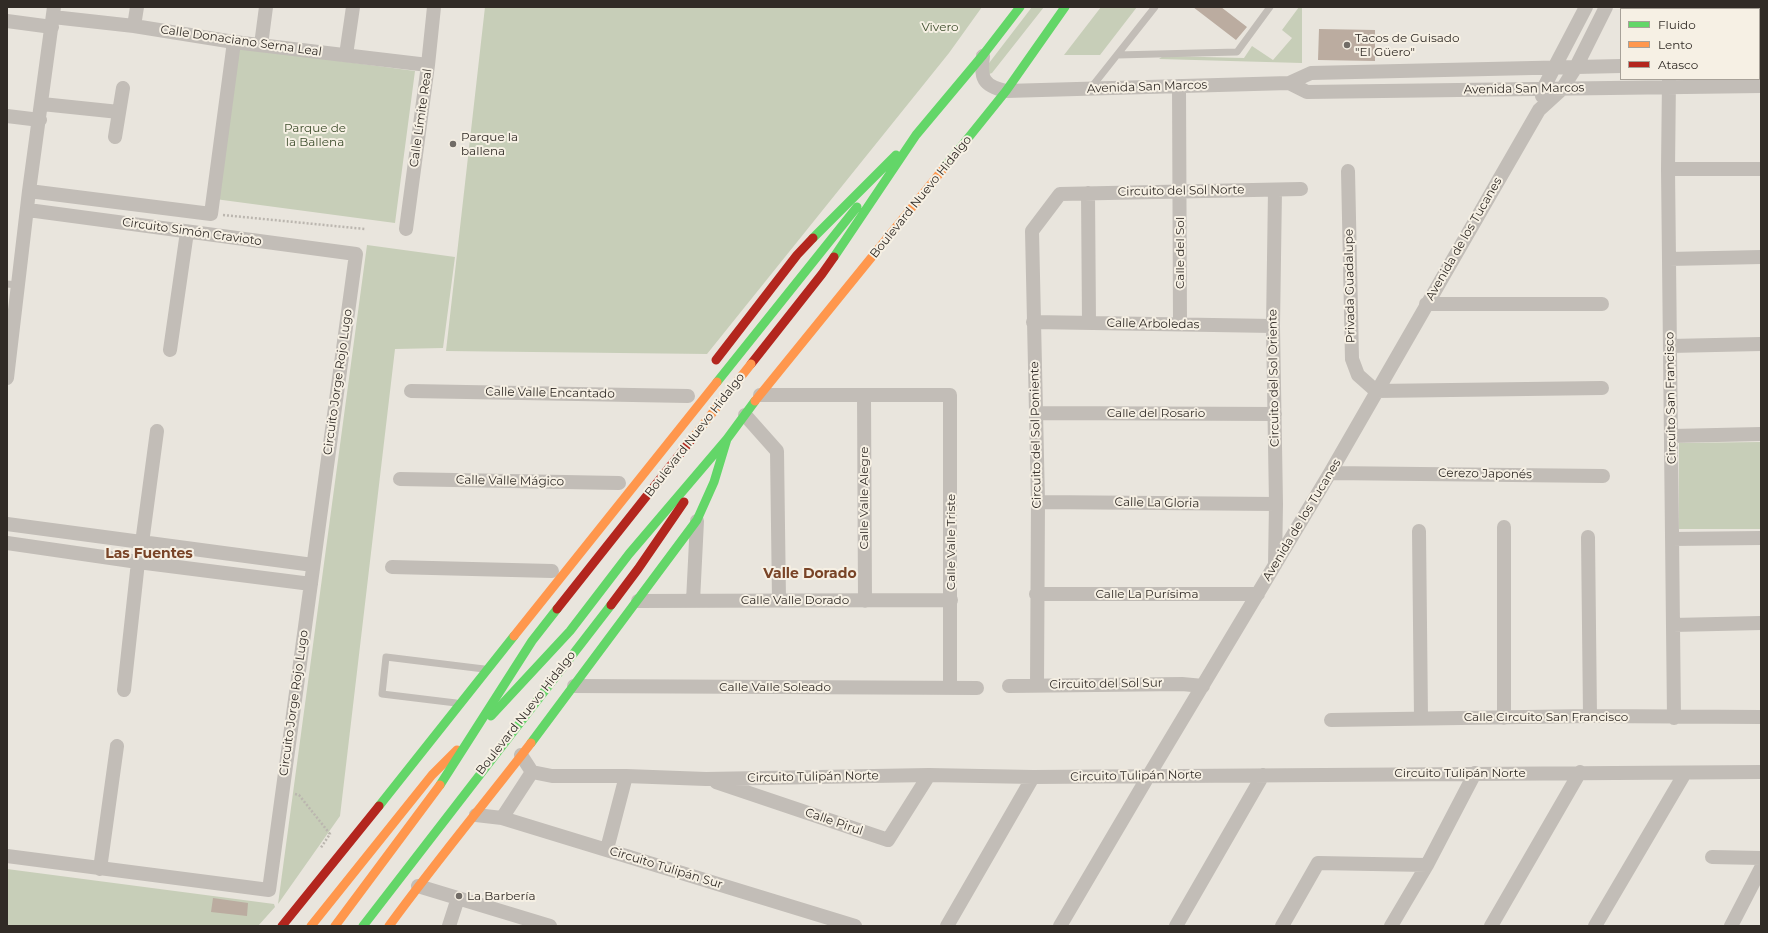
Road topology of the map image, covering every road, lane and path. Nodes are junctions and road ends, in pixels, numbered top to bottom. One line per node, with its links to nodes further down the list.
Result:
1 (137, 7): 13 (street)
2 (266, 7): 15 (street)
3 (353, 7): 16 (street)
4 (434, 7): 19 (street, Calle Límite Real)
5 (1020, 7): 17 (main road, Boulevard Nuevo Hidalgo)
6 (1065, 7): 31 (main road, Boulevard Nuevo Hidalgo)
7 (1155, 7): 18 (lane)
8 (1270, 7): 18 (lane)
9 (1586, 7): 21 (street, Avenida de los Tucanes)
10 (1606, 7): 22 (street, Avenida de los Tucanes)
11 (53, 17): 12 (street, Calle Donaciano Serna Leal); 13 (street, Calle Donaciano Serna Leal); 32 (street)
12 (7, 20)
13 (134, 26): 14 (street, Calle Donaciano Serna Leal)
14 (234, 42): 15 (street, Calle Donaciano Serna Leal); 49 (street)
15 (261, 45): 16 (street, Calle Donaciano Serna Leal)
16 (346, 55): 19 (street, Calle Donaciano Serna Leal)
17 (983, 55): 31 (street, Avenida San Marcos); 37 (main road, Boulevard Nuevo Hidalgo)
18 (1117, 55): 28 (lane)
19 (428, 65): 51 (street, Calle Límite Real)
20 (1620, 66): 22 (street, Avenida San Marcos)
21 (1555, 67): 22 (street, Avenida San Marcos); 23 (street, Avenida San Marcos); 29 (street, Avenida de los Tucanes)
22 (1576, 67): 30 (street, Avenida de los Tucanes)
23 (1289, 83): 25 (street, Avenida San Marcos); 29 (street, Avenida San Marcos)
24 (1669, 83): 26 (street, Avenida San Marcos); 30 (street, Avenida San Marcos); 39 (street, Circuito San Francisco)
25 (1179, 86): 28 (street, Avenida San Marcos); 45 (street, Calle del Sol)
26 (1761, 86)
27 (122, 88): 34 (street)
28 (1090, 89): 31 (street, Avenida San Marcos)
29 (1543, 89): 30 (street, Avenida San Marcos); 33 (street, Avenida de los Tucanes)
30 (1562, 89): 33 (street, Avenida de los Tucanes)
31 (1006, 91): 71 (main road, Boulevard Nuevo Hidalgo)
32 (42, 104): 34 (street); 36 (street)
33 (1539, 110): 57 (street, Avenida de los Tucanes)
34 (119, 112): 38 (street)
35 (7, 116): 36 (street)
36 (40, 120): 44 (street)
37 (916, 135): 66 (main road, Boulevard Nuevo Hidalgo); 117 (main road, Boulevard Nuevo Hidalgo); 160 (main road, Boulevard Nuevo Hidalgo, bridge)
38 (116, 137)
39 (1668, 169): 40 (street); 55 (street, Circuito San Francisco)
40 (1761, 169)
41 (1348, 171): 70 (street, Privada Guadalupe)
42 (1301, 189): 43 (street, Circuito del Sol Norte)
43 (1276, 190): 45 (street, Circuito del Sol Norte); 62 (street, Circuito del Sol Oriente)
44 (29, 191): 48 (street); 49 (street, Circuito Simón Cravioto)
45 (1180, 192): 46 (street, Circuito del Sol Norte); 61 (street, Calle del Sol)
46 (1088, 193): 47 (street, Circuito del Sol Norte); 60 (street)
47 (1060, 194): 59 (street, Circuito del Sol Poniente)
48 (28, 210): 52 (street, Circuito Simón Cravioto); 56 (street)
49 (211, 214): 50 (path)
50 (365, 229)
51 (406, 229)
52 (187, 232): 53 (street, Circuito Simón Cravioto); 65 (street)
53 (356, 254): 100 (street, Circuito Jorge Rojo Lugo)
54 (1761, 257): 55 (street)
55 (1669, 259): 64 (street, Circuito San Francisco)
56 (13, 284): 67 (street)
57 (1426, 304): 58 (street); 70 (street, Avenida de los Tucanes)
58 (1602, 304)
59 (1033, 322): 60 (street, Calle Arboledas); 74 (street, Circuito del Sol Poniente)
60 (1089, 323): 61 (street, Calle Arboledas)
61 (1180, 324): 62 (street, Calle Arboledas)
62 (1273, 326): 75 (street, Circuito del Sol Oriente)
63 (1761, 344): 64 (street)
64 (1670, 346): 79 (street, Circuito San Francisco)
65 (170, 350)
66 (712, 365)
67 (7, 378)
68 (1602, 388): 70 (street)
69 (411, 391): 72 (street, Calle Valle Encantado)
70 (1376, 391): 81 (street, Avenida de los Tucanes)
71 (760, 395): 73 (street); 76 (main road, Boulevard Nuevo Hidalgo)
72 (688, 396)
73 (864, 396): 110 (street, Calle Valle Triste); 113 (street, Calle Valle Alegre)
74 (1036, 413): 75 (street, Calle del Rosario); 85 (street, Circuito del Sol Poniente)
75 (1275, 414): 86 (street, Circuito del Sol Oriente)
76 (745, 415): 80 (main road, Boulevard Nuevo Hidalgo); 109 (street)
77 (157, 431): 96 (street)
78 (1761, 434): 79 (street)
79 (1672, 436): 94 (street, Circuito San Francisco)
80 (726, 439): 87 (main road); 159 (main road, Boulevard Nuevo Hidalgo); 161 (main road, Boulevard Nuevo Hidalgo)
81 (1330, 473): 82 (street, Cerezo Japonés); 102 (street, Avenida de los Tucanes)
82 (1603, 476)
83 (400, 479): 84 (street, Calle Valle Mágico)
84 (619, 483)
85 (1038, 502): 86 (street, Calle La Gloria); 107 (street, Circuito del Sol Poniente)
86 (1276, 504): 102 (street, Circuito del Sol Oriente)
87 (697, 520): 111 (main road); 112 (street)
88 (7, 524): 90 (street)
89 (1504, 527): 129 (street)
90 (53, 530): 96 (street); 97 (street)
91 (1419, 531): 128 (street)
92 (1588, 538): 126 (street)
93 (1761, 538): 94 (street)
94 (1672, 539): 116 (street, Circuito San Francisco)
95 (7, 543): 97 (street)
96 (142, 543): 98 (street)
97 (50, 549): 99 (street)
98 (232, 554): 100 (street); 104 (street)
99 (138, 562): 104 (street); 124 (street)
100 (313, 565): 106 (street, Circuito Jorge Rojo Lugo)
101 (392, 566): 103 (street)
102 (1275, 566): 108 (street, Avenida de los Tucanes)
103 (554, 568): 105 (main road)
104 (229, 573): 106 (street)
105 (542, 583)
106 (311, 584): 145 (street, Circuito Jorge Rojo Lugo)
107 (1036, 594): 108 (street, Calle La Purísima); 118 (street, Circuito del Sol Poniente)
108 (1258, 594): 121 (street, Avenida de los Tucanes)
109 (779, 600): 112 (street, Calle Valle Dorado); 113 (street, Calle Valle Dorado)
110 (951, 600): 113 (street, Calle Valle Dorado); 122 (street, Calle Valle Triste)
111 (638, 601): 112 (street, Calle Valle Dorado); 119 (main road)
112 (693, 601)
113 (865, 601)
114 (514, 620): 117 (main road, Boulevard Nuevo Hidalgo)
115 (1761, 623): 116 (street)
116 (1673, 625): 130 (street, Circuito San Francisco)
117 (487, 670): 125 (main road, Boulevard Nuevo Hidalgo); 125 (lane)
118 (1037, 685): 120 (street, Circuito del Sol Sur); 121 (street, Circuito del Sol Sur)
119 (574, 686): 122 (street, Calle Valle Soleado); 133 (main road)
120 (1009, 686)
121 (1203, 686): 140 (street, Avenida de los Tucanes)
122 (950, 688): 123 (street, Calle Valle Soleado)
123 (977, 688)
124 (124, 690)
125 (460, 703): 158 (main road, Boulevard Nuevo Hidalgo)
126 (1590, 716): 129 (street, Calle Circuito San Francisco); 130 (street, Calle Circuito San Francisco)
127 (1761, 717): 130 (street, Calle Circuito San Francisco)
128 (1421, 718): 129 (street, Calle Circuito San Francisco); 131 (street, Calle Circuito San Francisco)
129 (1504, 718)
130 (1674, 718)
131 (1331, 720)
132 (117, 746): 155 (street)
133 (521, 755): 134 (street); 146 (main road)
134 (532, 772): 142 (street, Circuito Tulipán Norte); 147 (street)
135 (1580, 772): 137 (street, Circuito Tulipán Norte); 138 (street, Circuito Tulipán Norte); 171 (street)
136 (1761, 772): 138 (street, Circuito Tulipán Norte)
137 (1476, 773): 141 (street, Circuito Tulipán Norte); 153 (street)
138 (1685, 773): 172 (street)
139 (929, 775): 143 (street, Circuito Tulipán Norte); 144 (street, Circuito Tulipán Norte); 144 (street, Calle Pirul)
140 (1149, 775): 141 (street, Circuito Tulipán Norte); 143 (street, Circuito Tulipán Norte); 167 (street, Avenida de los Tucanes)
141 (1263, 775): 168 (street)
142 (626, 776): 144 (street, Circuito Tulipán Norte); 148 (street)
143 (1034, 777): 166 (street)
144 (706, 779)
145 (282, 793): 149 (path); 155 (street, Circuito Jorge Rojo Lugo)
146 (476, 815): 147 (street, Circuito Tulipán Sur); 156 (main road)
147 (502, 818): 148 (street, Circuito Tulipán Sur)
148 (607, 849): 165 (street, Circuito Tulipán Sur)
149 (318, 851)
150 (7, 856): 155 (street, Circuito Jorge Rojo Lugo)
151 (1712, 857): 152 (street)
152 (1761, 858)
153 (1427, 865): 169 (street); 170 (street)
154 (1761, 868): 173 (street)
155 (100, 869)
156 (418, 886): 157 (street); 162 (main road)
157 (458, 898): 163 (street); 164 (street)
158 (282, 926)
159 (311, 926)
160 (335, 926)
161 (363, 926)
162 (389, 926)
163 (449, 926)
164 (550, 926)
165 (855, 926)
166 (947, 926)
167 (1060, 926)
168 (1176, 926)
169 (1282, 926)
170 (1391, 926)
171 (1491, 926)
172 (1595, 926)
173 (1731, 926)

